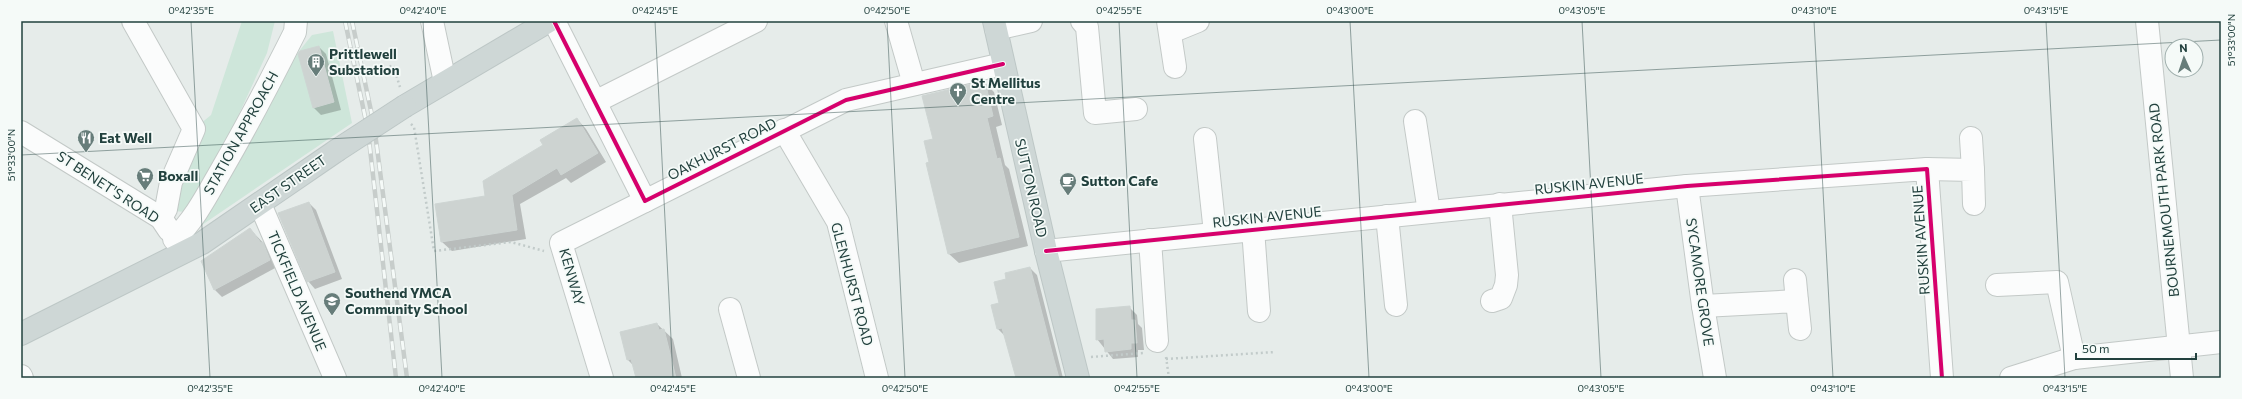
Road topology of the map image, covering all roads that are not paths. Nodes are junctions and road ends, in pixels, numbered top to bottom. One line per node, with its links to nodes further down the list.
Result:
1 (133, 21): 34 (street)
2 (296, 21): 38 (street, STATION APPROACH)
3 (432, 21): 16 (street)
4 (549, 21): 16 (main road, EAST STREET)
5 (554, 21): 18 (street)
6 (756, 21): 18 (street)
7 (896, 21): 17 (street)
8 (1030, 21): 12 (street)
9 (1082, 21): 19 (street)
10 (1198, 21): 13 (street)
11 (2147, 21): 49 (street, BOURNEMOUTH PARK ROAD)
12 (995, 25): 14 (main road, SUTTON ROAD)
13 (1169, 26): 15 (street)
14 (1003, 64): 17 (street, OAKHURST ROAD); 39 (main road, SUTTON ROAD)
15 (1175, 67)
16 (445, 82): 29 (main road, EAST STREET, bridge)
17 (914, 84): 21 (street, OAKHURST ROAD)
18 (595, 102): 28 (street)
19 (1136, 109)
20 (1415, 121): 32 (street)
21 (784, 130): 28 (street, OAKHURST ROAD); 56 (street, GLENHURST ROAD)
22 (21, 132): 34 (street, ST BENET'S ROAD)
23 (1971, 138): 26 (street)
24 (1205, 139): 36 (street)
25 (1927, 169): 26 (street); 27 (street, RUSKIN AVENUE); 58 (street, RUSKIN AVENUE)
26 (1973, 170): 31 (street)
27 (1687, 186): 30 (street, RUSKIN AVENUE); 43 (street, SYCAMORE GROVE)
28 (645, 201): 54 (street, KENWAY)
29 (260, 204): 38 (main road, EAST STREET); 53 (street, TICKFIELD AVENUE)
30 (1500, 204): 32 (street, RUSKIN AVENUE); 41 (street)
31 (1974, 204)
32 (1429, 212): 33 (street, RUSKIN AVENUE)
33 (1387, 216): 35 (street, RUSKIN AVENUE); 42 (street)
34 (161, 218): 38 (street, ST BENET'S ROAD)
35 (1253, 229): 36 (street, RUSKIN AVENUE); 45 (street)
36 (1215, 233): 37 (street, RUSKIN AVENUE)
37 (1150, 240): 39 (street, RUSKIN AVENUE); 50 (street)
38 (179, 246): 47 (main road, EAST STREET)
39 (1046, 251): 52 (main road, SUTTON ROAD)
40 (1997, 285): 51 (street)
41 (1492, 301)
42 (1396, 305)
43 (1702, 306): 46 (street); 57 (street, SYCAMORE GROVE)
44 (730, 309): 55 (street)
45 (1259, 311)
46 (1800, 329)
47 (21, 334)
48 (2221, 342): 49 (street)
49 (2179, 346): 51 (street); 60 (street, BOURNEMOUTH PARK ROAD)
50 (1160, 351)
51 (2074, 358): 59 (street)
52 (1076, 368)
53 (335, 378)
54 (602, 378)
55 (749, 378)
56 (878, 378)
57 (1715, 378)
58 (1942, 378)
59 (2011, 378)
60 (2182, 378)

